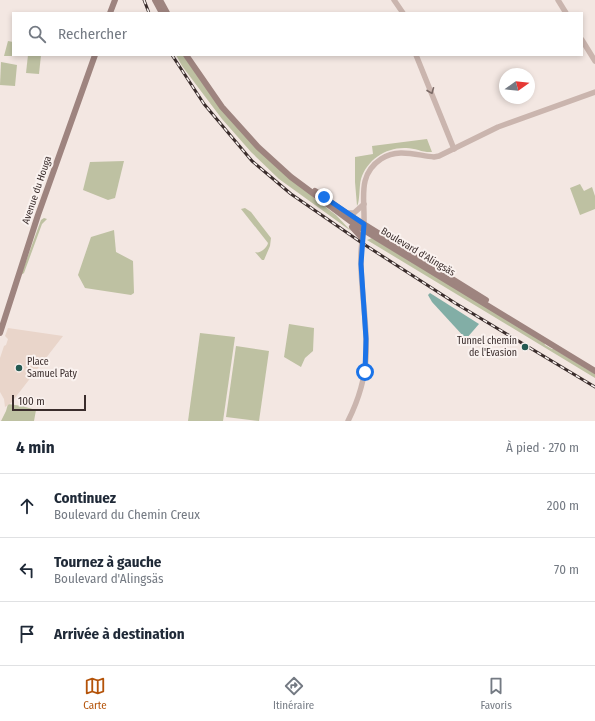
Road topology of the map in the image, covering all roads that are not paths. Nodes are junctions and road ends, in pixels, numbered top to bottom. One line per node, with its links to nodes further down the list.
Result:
1 (115, 0): 6 (main road)
2 (155, 0): 7 (main road)
3 (160, 0): 8 (main road)
4 (394, 0): 9 (street)
5 (558, 0): 10 (street)
6 (110, 12)
7 (161, 12)
8 (166, 12)
9 (402, 12)
10 (565, 12)
11 (583, 42): 16 (street)
12 (96, 56): 24 (main road, Avenue du Houga)
13 (187, 56): 20 (main road, Boulevard d'Alingsäs)
14 (192, 56): 21 (main road, Boulevard d'Alingsäs)
15 (416, 56): 18 (street, one-way to 18)
16 (595, 61)
17 (595, 92): 18 (street)
18 (454, 149): 19 (street)
19 (364, 204): 21 (street); 22 (street)
20 (330, 207): 22 (main road, Boulevard d'Alingsäs); 23 (main road)
21 (346, 213): 22 (main road, Boulevard d'Alingsäs)
22 (364, 227): 23 (street); 25 (main road, Boulevard d'Alingsäs); 26 (main road, Boulevard d'Alingsäs)
23 (362, 238): 27 (street)
24 (0, 333)
25 (595, 367)
26 (595, 371)
27 (348, 421)

